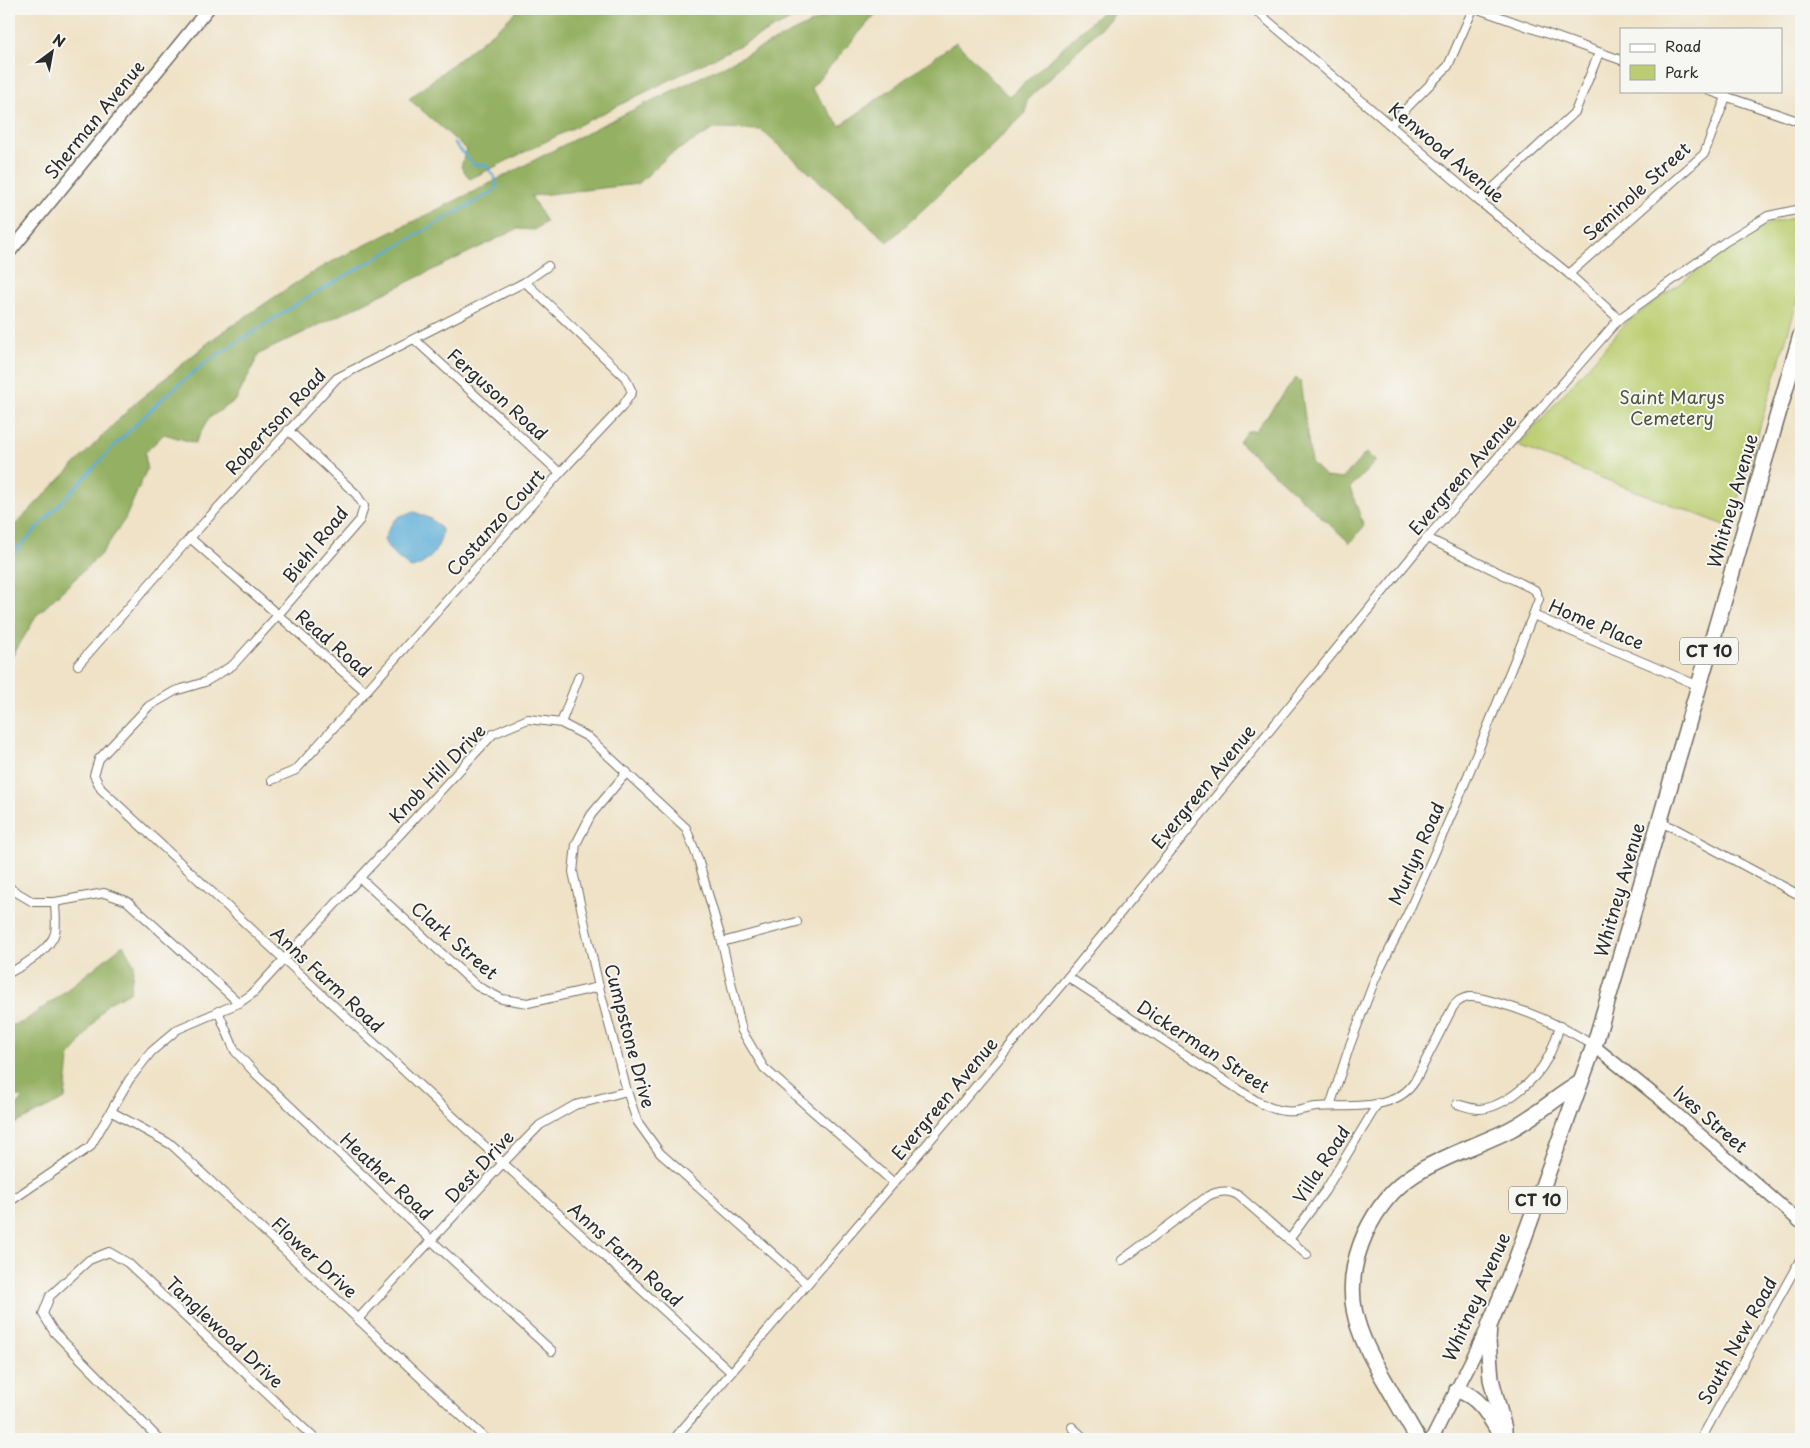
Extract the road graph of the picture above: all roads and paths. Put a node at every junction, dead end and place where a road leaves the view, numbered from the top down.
1 (208, 9) edge
2 (1254, 9) edge
3 (1473, 9) edge
4 (1478, 9) edge
5 (1599, 53) junction
6 (1620, 60) edge
7 (1713, 92) edge
8 (1726, 97) junction
9 (1801, 122) edge
10 (1390, 125) junction
11 (1479, 201) junction
12 (1801, 210) edge
13 (9, 253) edge
14 (548, 266) dead end
15 (1569, 274) junction
16 (524, 282) junction
17 (1619, 319) junction
18 (1801, 335) edge
19 (414, 339) junction
20 (288, 430) junction
21 (560, 473) junction
22 (190, 538) junction
23 (1427, 538) junction
24 (278, 615) junction
25 (1533, 615) junction
26 (78, 665) dead end
27 (579, 676) dead end
28 (1699, 686) junction
29 (366, 692) junction
30 (560, 723) junction
31 (627, 772) junction
32 (272, 780) dead end
33 (1659, 822) junction
34 (360, 878) junction
35 (9, 886) edge
36 (1801, 896) edge
37 (55, 902) junction
38 (797, 922) dead end
39 (722, 942) junction
40 (283, 960) junction
41 (9, 972) edge
42 (1068, 977) junction
43 (599, 987) junction
44 (239, 1003) junction
45 (218, 1011) junction
46 (1560, 1026) junction
47 (1594, 1046) junction
48 (1580, 1083) junction
49 (627, 1091) junction
50 (1378, 1103) junction
51 (1456, 1104) dead end
52 (1330, 1106) junction
53 (112, 1112) junction
54 (502, 1164) junction
55 (894, 1183) junction
56 (9, 1202) edge
57 (1801, 1223) edge
58 (1289, 1240) junction
59 (432, 1241) junction
60 (1307, 1255) dead end
61 (1801, 1258) edge
62 (1122, 1260) dead end
63 (807, 1284) junction
64 (1493, 1316) junction
65 (358, 1319) junction
66 (552, 1351) dead end
67 (731, 1372) junction
68 (1456, 1390) junction
69 (1072, 1427) dead end
70 (1416, 1435) edge
71 (159, 1439) edge
72 (315, 1439) edge
73 (486, 1439) edge
74 (674, 1439) edge
75 (1086, 1439) edge
76 (1432, 1439) edge
77 (1503, 1439) edge
78 (1701, 1439) edge

1 - 13 main road, Sherman Avenue
2 - 10 street, Kenwood Avenue
3 - 10 street
4 - 5 street
5 - 6 street
5 - 11 street
7 - 8 street
8 - 9 street
8 - 15 street, Seminole Street
10 - 11 street, Kenwood Avenue
11 - 15 street, Kenwood Avenue
12 - 17 street, Evergreen Avenue
14 - 16 street, Robertson Road
15 - 17 street, Kenwood Avenue
16 - 19 street, Robertson Road
16 - 21 street, Costanzo Court
17 - 23 street, Evergreen Avenue
18 - 28 highway, Whitney Avenue / CT 10
19 - 20 street, Robertson Road
19 - 21 street, Ferguson Road
20 - 22 street, Robertson Road
20 - 24 street, Biehl Road
21 - 29 street, Costanzo Court
22 - 24 street, Read Road
22 - 26 street, Robertson Road
23 - 25 street, Home Place
23 - 42 street, Evergreen Avenue
24 - 29 street, Read Road
24 - 40 street, Anns Farm Road
25 - 28 street, Home Place
25 - 52 street, Murlyn Road
27 - 30 street
28 - 33 highway, Whitney Avenue / CT 10
29 - 32 street, Costanzo Court
30 - 31 street, Knob Hill Drive
30 - 34 street, Knob Hill Drive
31 - 39 street, Knob Hill Drive
31 - 43 street, Cumpstone Drive
33 - 36 street
33 - 47 highway, Whitney Avenue / CT 10
34 - 40 street, Knob Hill Drive
34 - 43 street, Clark Street
35 - 37 street
37 - 41 street
37 - 44 street
38 - 39 street
39 - 55 street, Knob Hill Drive
40 - 44 street, Knob Hill Drive
40 - 54 street, Anns Farm Road
42 - 52 street, Dickerman Street
42 - 55 street, Evergreen Avenue
43 - 49 street, Cumpstone Drive
44 - 45 street, Knob Hill Drive
45 - 53 street, Knob Hill Drive
45 - 59 street, Heather Road
46 - 47 street, Dickerman Street
46 - 50 street, Dickerman Street
46 - 51 street
47 - 48 highway, Whitney Avenue / CT 10
47 - 57 main road, Ives Street
48 - 64 highway, Whitney Avenue / CT 10
48 - 70 highway
49 - 54 street, Dest Drive
49 - 63 street, Cumpstone Drive
50 - 52 street, Dickerman Street
50 - 58 street, Villa Road
53 - 56 street, Knob Hill Drive
53 - 65 street, Flower Drive
54 - 59 street, Dest Drive
54 - 67 street, Anns Farm Road
55 - 63 street, Evergreen Avenue
58 - 60 street
58 - 62 street
59 - 65 street, Dest Drive
59 - 66 street, Heather Road
61 - 78 street, South New Road
63 - 67 street, Evergreen Avenue
64 - 68 main road, Whitney Avenue / CT 10
64 - 77 highway
65 - 73 street, Flower Drive
67 - 74 street, Evergreen Avenue
68 - 76 main road, Whitney Avenue / CT 10
68 - 77 highway
69 - 75 street
71 - 72 street, Tanglewood Drive

